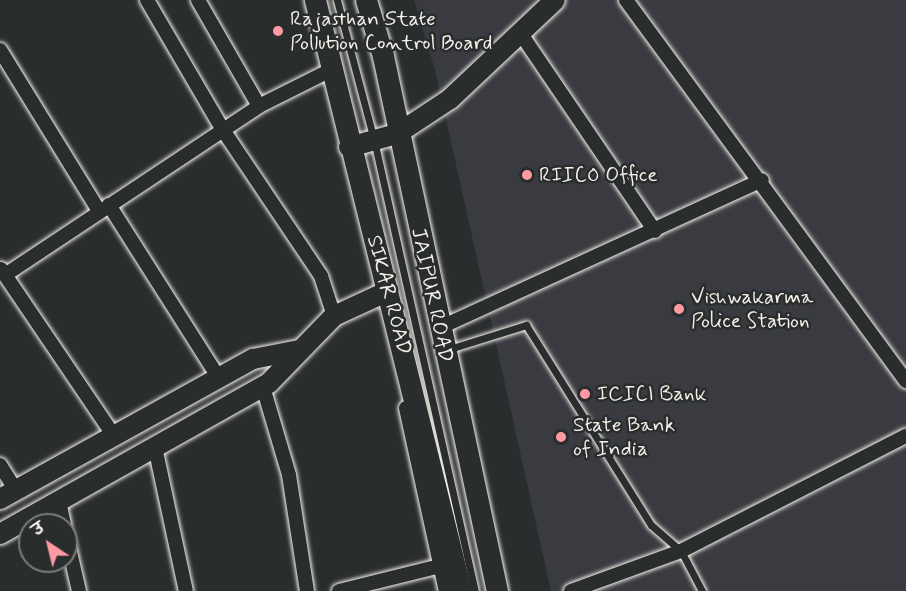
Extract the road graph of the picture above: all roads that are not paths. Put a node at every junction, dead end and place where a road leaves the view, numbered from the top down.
1 (147, 0) edge
2 (198, 0) edge
3 (315, 0) edge
4 (337, 0) edge
5 (366, 0) edge
6 (555, 0) edge
7 (626, 0) edge
8 (521, 34) junction
9 (0, 50) edge
10 (333, 69) junction
11 (260, 106) junction
12 (223, 130) junction
13 (397, 134) junction
14 (374, 140) junction
15 (349, 147) junction
16 (762, 180) junction
17 (104, 208) junction
18 (655, 231) junction
19 (2, 271) edge
20 (386, 292) junction
21 (334, 316) junction
22 (439, 328) junction
23 (299, 350) junction
24 (444, 350) junction
25 (219, 378) junction
26 (906, 381) edge
27 (263, 387) junction
28 (117, 434) junction
29 (906, 436) edge
30 (155, 447) junction
31 (133, 460) junction
32 (0, 465) edge
33 (8, 495) edge
34 (59, 501) junction
35 (62, 513) edge
36 (0, 534) edge
37 (681, 551) junction
38 (447, 564) junction
39 (75, 573) edge
40 (79, 591) edge
41 (186, 591) edge
42 (307, 591) edge
43 (339, 591) edge
44 (446, 591) edge
45 (461, 591) edge
46 (474, 591) edge
47 (497, 591) edge
48 (571, 591) edge
49 (702, 591) edge

1 - 12 street
2 - 11 street
3 - 10 main road, SIKAR ROAD
4 - 14 lane
5 - 13 main road, JAIPUR ROAD
6 - 8 street
7 - 16 street
8 - 13 street
8 - 18 street
9 - 17 street
10 - 11 street
10 - 15 main road, SIKAR ROAD
11 - 12 street
12 - 17 street
12 - 21 street
13 - 14 street
13 - 22 main road, JAIPUR ROAD
14 - 15 street
14 - 46 lane
15 - 20 main road, SIKAR ROAD
16 - 18 street
16 - 26 street
17 - 19 street
17 - 25 street
18 - 22 street
19 - 28 street
20 - 21 street
20 - 38 main road, SIKAR ROAD
21 - 23 street
22 - 24 main road, JAIPUR ROAD
23 - 25 street
23 - 27 street
24 - 37 lane
24 - 47 main road, JAIPUR ROAD
25 - 28 street
27 - 30 street
27 - 42 street
28 - 31 street
28 - 33 street
29 - 37 street
30 - 31 street
30 - 41 street
31 - 34 street
32 - 33 street
34 - 35 street
34 - 36 street
37 - 48 street
37 - 49 lane
38 - 43 street
38 - 44 street
38 - 45 main road, SIKAR ROAD
39 - 40 street

